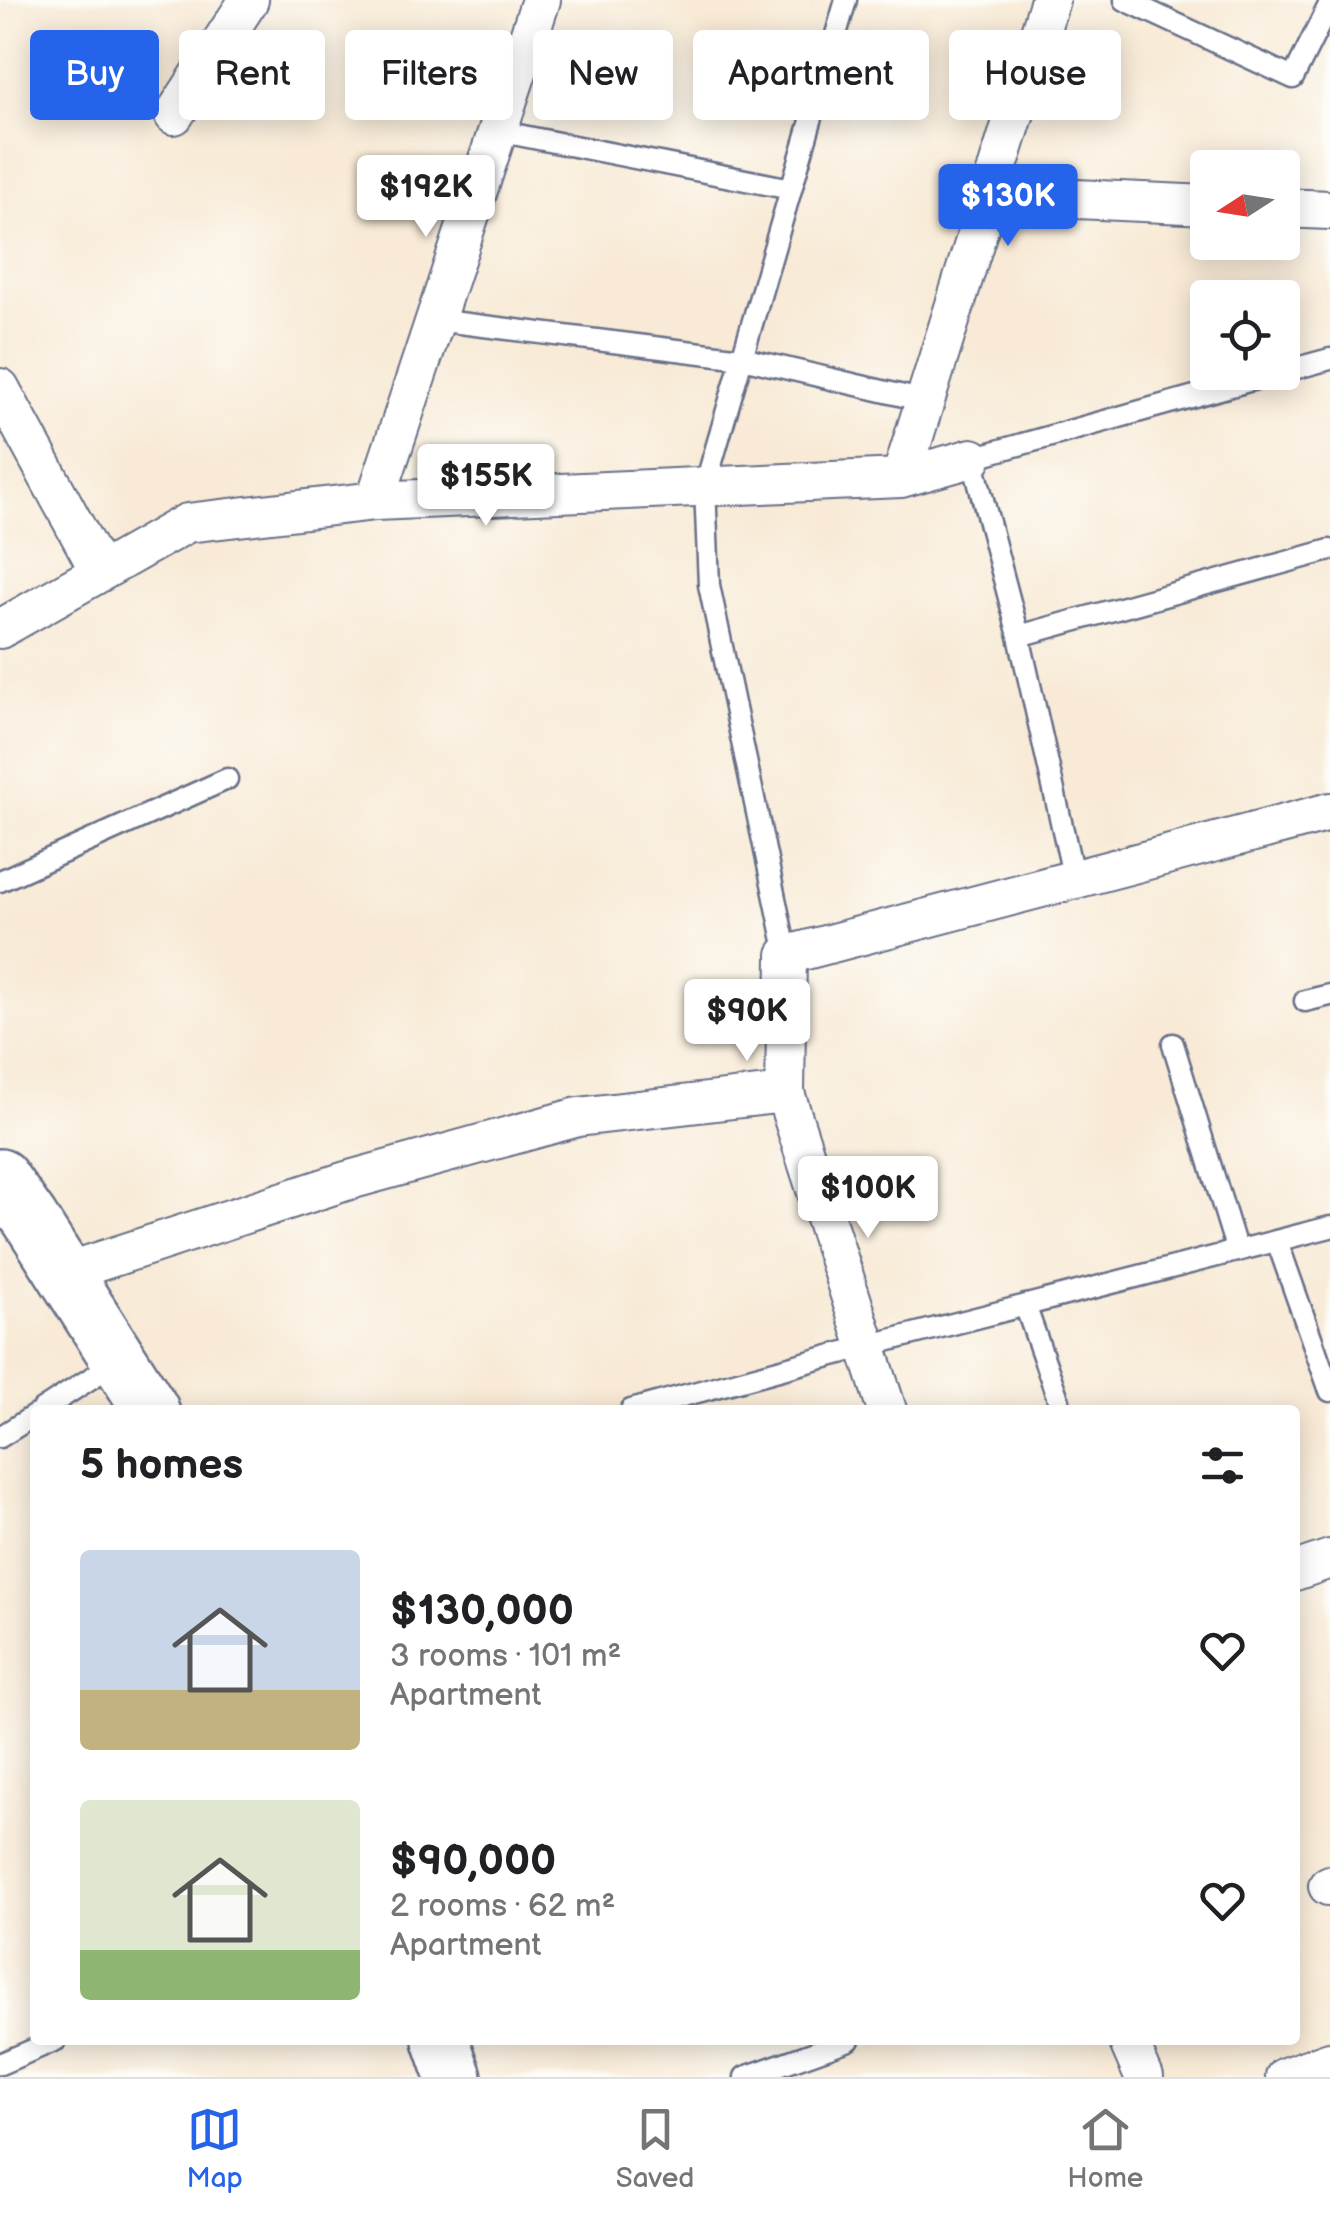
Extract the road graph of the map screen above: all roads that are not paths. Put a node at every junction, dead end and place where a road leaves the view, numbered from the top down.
1 (248, 0) edge
2 (541, 0) edge
3 (846, 0) edge
4 (1050, 0) edge
5 (1125, 0) edge
6 (1330, 3) edge
7 (174, 116) dead end
8 (498, 131) junction
9 (791, 189) junction
10 (990, 195) junction
11 (1190, 203) edge
12 (1300, 209) edge
13 (1330, 210) edge
14 (435, 320) junction
15 (742, 358) junction
16 (1330, 359) edge
17 (1300, 367) edge
18 (0, 388) edge
19 (1217, 390) edge
20 (924, 401) junction
21 (972, 458) junction
22 (901, 478) junction
23 (705, 486) junction
24 (376, 501) junction
25 (1330, 550) edge
26 (100, 572) junction
27 (0, 629) edge
28 (1019, 636) junction
29 (227, 779) dead end
30 (1330, 812) edge
31 (1074, 879) junction
32 (0, 881) edge
33 (787, 955) junction
34 (1330, 994) edge
35 (1304, 1001) dead end
36 (1173, 1044) dead end
37 (785, 1093) junction
38 (0, 1177) edge
39 (1330, 1227) edge
40 (1278, 1241) junction
41 (1237, 1251) junction
42 (64, 1272) junction
43 (1025, 1305) junction
44 (867, 1346) junction
45 (120, 1360) junction
46 (1330, 1391) edge
47 (50, 1405) edge
48 (148, 1405) edge
49 (649, 1405) edge
50 (885, 1405) edge
51 (1060, 1405) edge
52 (30, 1418) edge
53 (0, 1438) edge
54 (1330, 1559) edge
55 (1300, 1569) edge
56 (44, 2045) edge
57 (443, 2045) edge
58 (834, 2045) edge
59 (1130, 2045) edge
60 (1330, 2060) edge
61 (0, 2064) edge
62 (454, 2077) edge
63 (745, 2077) edge
64 (1144, 2077) edge
65 (1284, 2077) edge

1 - 7 street
2 - 8 street
3 - 9 lane
4 - 10 street
5 - 6 lane
8 - 9 lane
8 - 14 street
9 - 15 lane
10 - 11 street
10 - 20 street
12 - 13 street
14 - 15 lane
14 - 24 street
15 - 20 lane
15 - 23 lane
16 - 17 lane
18 - 26 street
19 - 21 lane
20 - 22 street
21 - 22 street
21 - 28 lane
22 - 23 street
23 - 24 street
23 - 33 lane
24 - 26 street
25 - 28 lane
26 - 27 street
28 - 31 lane
29 - 32 lane
30 - 31 street
31 - 33 street
33 - 37 street
34 - 35 lane
36 - 41 lane
37 - 42 street
37 - 44 street
38 - 42 street
39 - 40 lane
40 - 41 lane
40 - 46 lane
41 - 43 lane
42 - 45 street
43 - 44 lane
43 - 51 lane
44 - 49 lane
44 - 50 street
45 - 47 lane
45 - 48 street
52 - 53 lane
54 - 55 street
56 - 61 lane
57 - 62 street
58 - 63 lane
59 - 64 street
60 - 65 street

